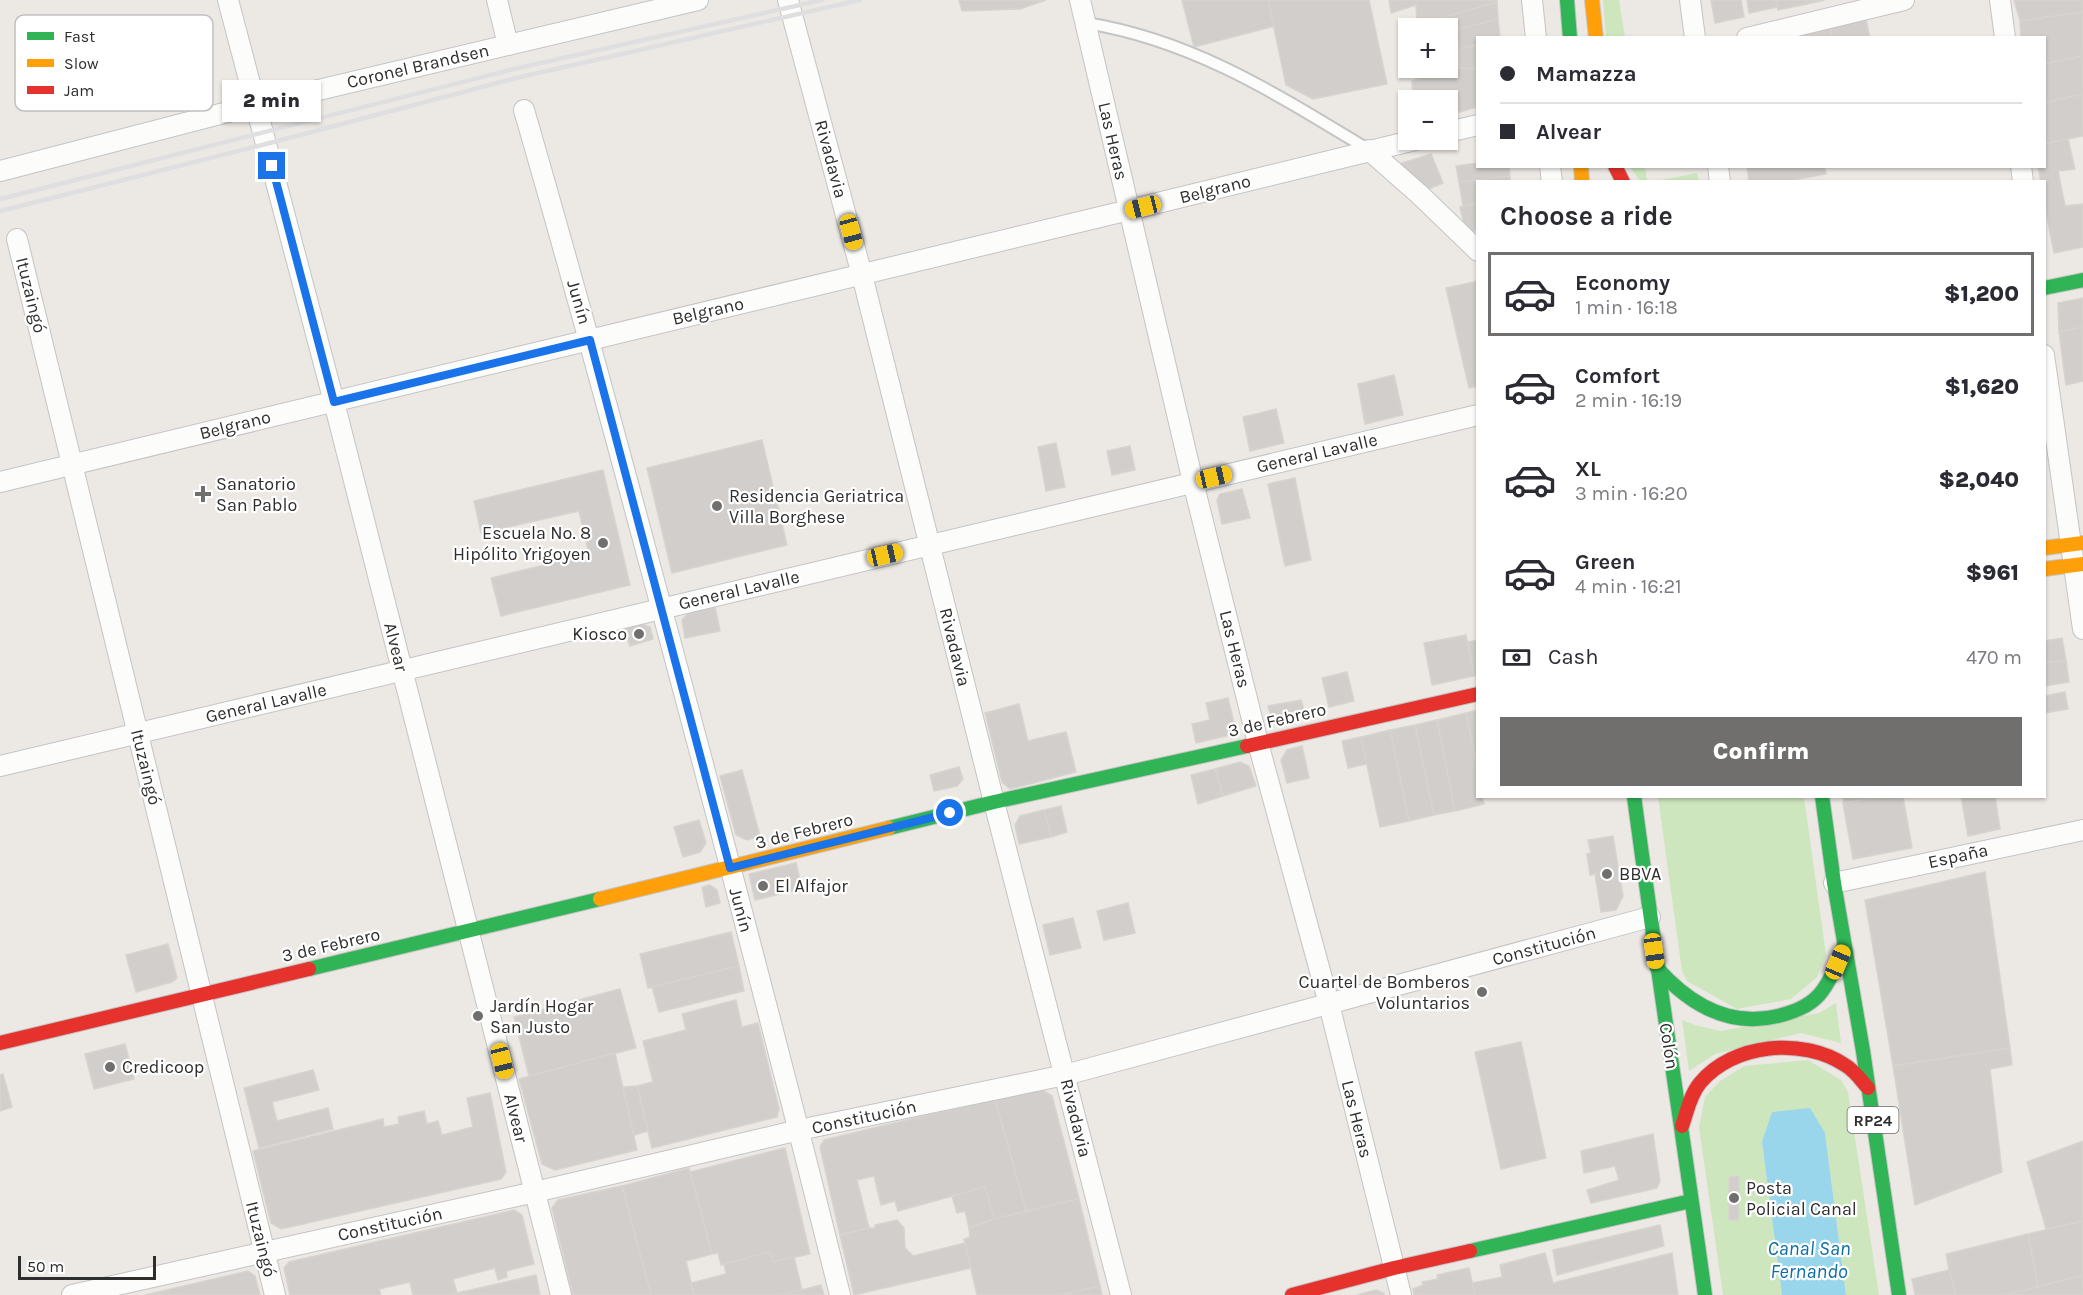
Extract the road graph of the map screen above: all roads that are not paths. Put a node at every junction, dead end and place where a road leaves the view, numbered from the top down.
1 (228, 0) edge
2 (497, 0) edge
3 (698, 0) edge
4 (788, 0) edge
5 (1080, 0) edge
6 (1532, 0) edge
7 (1567, 0) edge
8 (1592, 0) edge
9 (1690, 0) edge
10 (1904, 0) edge
11 (2000, 0) edge
12 (1086, 23) junction
13 (1536, 36) edge
14 (1570, 36) edge
15 (1596, 36) edge
16 (1695, 36) edge
17 (1755, 36) edge
18 (2005, 36) edge
19 (508, 45) junction
20 (255, 105) junction
21 (524, 110) dead end
22 (1476, 125) edge
23 (1458, 130) edge
24 (1398, 144) edge
25 (1369, 150) junction
26 (1, 169) edge
27 (1129, 210) junction
28 (17, 238) dead end
29 (1476, 249) edge
30 (862, 275) junction
31 (2083, 280) edge
32 (2046, 288) edge
33 (590, 340) junction
34 (2046, 366) edge
35 (334, 402) junction
36 (1476, 415) edge
37 (72, 465) junction
38 (0, 482) edge
39 (1192, 482) junction
40 (2077, 543) edge
41 (930, 545) junction
42 (2046, 548) edge
43 (2078, 565) edge
44 (2046, 569) edge
45 (662, 609) junction
46 (2083, 629) edge
47 (402, 670) junction
48 (1476, 694) edge
49 (138, 733) junction
50 (1258, 742) junction
51 (0, 766) edge
52 (1634, 798) edge
53 (1822, 798) edge
54 (994, 802) junction
55 (2083, 830) edge
56 (730, 868) junction
57 (1834, 883) junction
58 (1650, 918) junction
59 (469, 930) junction
60 (1844, 946) junction
61 (1657, 968) junction
62 (201, 994) junction
63 (1329, 1004) junction
64 (0, 1043) edge
65 (1065, 1075) junction
66 (1868, 1088) junction
67 (1682, 1126) junction
68 (800, 1130) junction
69 (535, 1192) junction
70 (1691, 1201) junction
71 (264, 1251) junction
72 (1394, 1268) junction
73 (72, 1295) edge
74 (275, 1295) edge
75 (561, 1295) edge
76 (840, 1295) edge
77 (1121, 1295) edge
78 (1292, 1295) edge
79 (1401, 1295) edge
80 (1705, 1295) edge
81 (1899, 1295) edge

1 - 20 street, Alvear
2 - 19 street
3 - 19 street, Coronel Brandsen
4 - 30 street, Rivadavia
5 - 12 street, Las Heras
6 - 13 street
7 - 14 main road
8 - 15 main road
9 - 16 street
10 - 17 street
11 - 18 street
12 - 25 lane
12 - 27 street, Las Heras
19 - 20 street, Coronel Brandsen
20 - 26 street, Coronel Brandsen
20 - 35 street, Alvear
21 - 33 street, Junín
22 - 23 street
24 - 25 street, Belgrano
25 - 27 street, Belgrano
25 - 29 street
27 - 30 street, Belgrano
27 - 39 street, Las Heras
28 - 37 street, Ituzaingó
30 - 33 street, Belgrano
30 - 41 street, Rivadavia
31 - 32 main road
33 - 35 street, Belgrano
33 - 45 street, Junín
34 - 40 street
35 - 37 street, Belgrano
35 - 47 street, Alvear
36 - 39 street, General Lavalle
37 - 38 street, Belgrano
37 - 49 street, Ituzaingó
39 - 41 street, General Lavalle
39 - 50 street, Las Heras
40 - 42 main road
40 - 43 street
41 - 45 street, General Lavalle
41 - 54 street, Rivadavia
43 - 44 main road
43 - 46 street
45 - 47 street, General Lavalle
45 - 56 street, Junín
47 - 49 street, General Lavalle
47 - 59 street, Alvear
48 - 50 main road, 3 de Febrero
49 - 51 street, General Lavalle
49 - 62 street, Ituzaingó
50 - 54 main road, 3 de Febrero
50 - 63 street, Las Heras
52 - 58 main road, Colón / RP24
53 - 57 main road, RP24
54 - 56 main road, 3 de Febrero
54 - 65 street, Rivadavia
55 - 57 street, España
56 - 59 main road, 3 de Febrero
56 - 68 street, Junín
57 - 60 main road, RP24
58 - 61 main road, Colón / RP24
58 - 63 street, Constitución
59 - 62 main road, 3 de Febrero
59 - 69 street, Alvear
60 - 61 main road
60 - 66 main road, RP24
61 - 67 main road, Colón / RP24
62 - 64 main road, 3 de Febrero
62 - 71 street, Ituzaingó
63 - 65 street, Constitución
63 - 72 street, Las Heras
65 - 68 street, Constitución
65 - 77 street, Rivadavia
66 - 67 main road, RP24
66 - 81 main road, RP24
67 - 70 main road, Colón / RP24
68 - 69 street, Constitución
68 - 76 street, Junín
69 - 71 street, Constitución
69 - 75 street, Alvear
70 - 72 main road
70 - 80 main road, Colón / RP24
71 - 73 street, Constitución
71 - 74 street, Ituzaingó
72 - 78 main road
72 - 79 street, Las Heras

